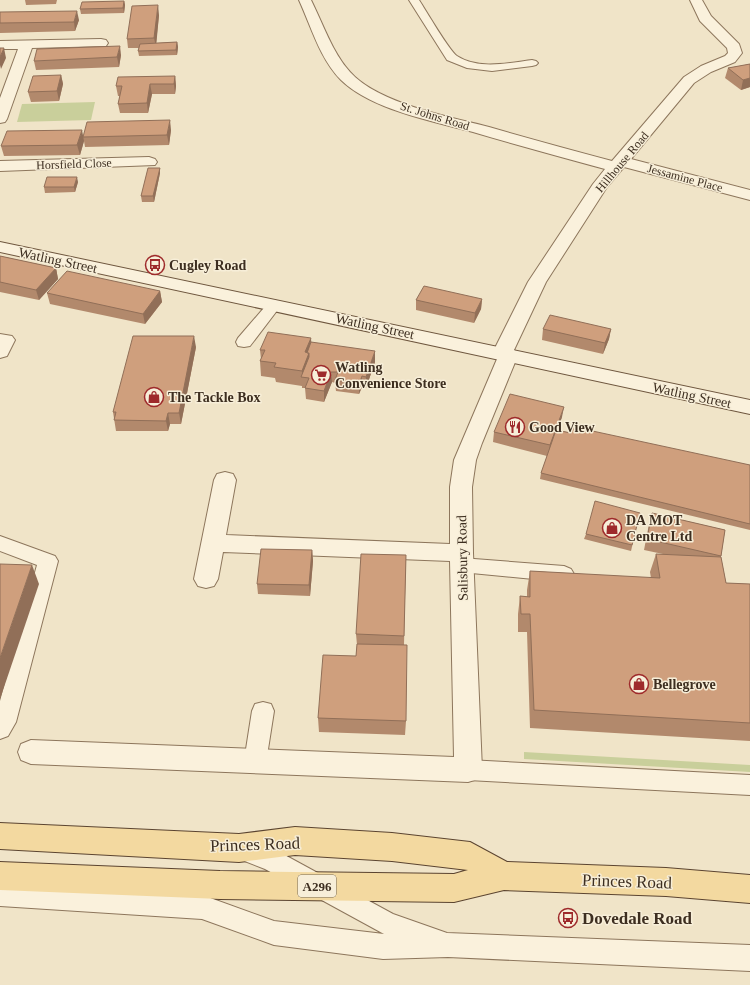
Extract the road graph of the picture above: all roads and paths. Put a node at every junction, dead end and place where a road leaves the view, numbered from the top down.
1 (305, 0) edge
2 (414, 0) edge
3 (696, 0) edge
4 (101, 43) dead end
5 (26, 45) junction
6 (0, 46) edge
7 (742, 55) edge
8 (532, 64) dead end
9 (0, 119) edge
10 (149, 162) dead end
11 (618, 164) junction
12 (0, 166) edge
13 (750, 195) edge
14 (0, 248) edge
15 (274, 304) junction
16 (0, 340) edge
17 (244, 342) dead end
18 (0, 352) edge
19 (505, 355) junction
20 (750, 407) edge
21 (225, 480) dead end
22 (0, 543) edge
23 (213, 543) junction
24 (461, 559) junction
25 (578, 576) edge
26 (206, 580) dead end
27 (263, 711) dead end
28 (0, 729) edge
29 (30, 752) dead end
30 (255, 762) junction
31 (468, 770) junction
32 (750, 785) edge
33 (0, 836) edge
34 (239, 848) junction
35 (0, 876) edge
36 (504, 876) junction
37 (320, 886) junction
38 (750, 889) edge
39 (0, 894) edge
40 (448, 945) junction
41 (750, 958) edge

1 - 11 street, St. Johns Road
2 - 8 lane
3 - 7 street, Hillhouse Road
4 - 5 street
5 - 6 street
5 - 9 street
7 - 11 street, Hillhouse Road
10 - 12 street, Horsfield Close
11 - 13 street, Jessamine Place
11 - 19 street, Hillhouse Road
14 - 15 street, Watling Street
15 - 17 lane
15 - 19 street, Watling Street
16 - 18 street
19 - 20 street, Watling Street
19 - 24 street, Salisbury Road
21 - 23 street
22 - 28 lane
23 - 24 street
23 - 26 street
24 - 25 lane
24 - 31 street, Salisbury Road
27 - 30 lane
29 - 30 street
30 - 31 street
31 - 32 lane
33 - 34 main road, Princes Road / A296
34 - 36 main road, Princes Road / A296
34 - 37 lane
35 - 37 main road, Princes Road / A296
36 - 37 main road, Princes Road / A296
36 - 38 main road, Princes Road / A296
37 - 40 lane
39 - 40 lane
40 - 41 lane

